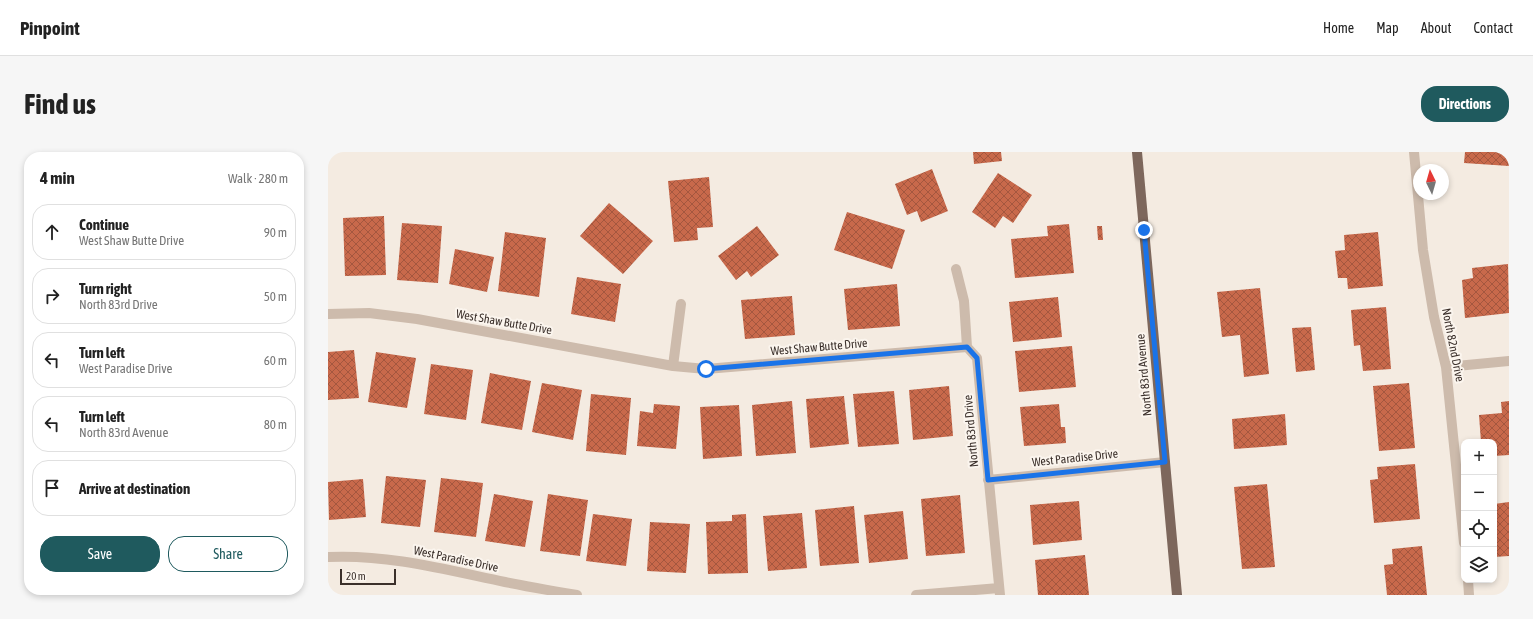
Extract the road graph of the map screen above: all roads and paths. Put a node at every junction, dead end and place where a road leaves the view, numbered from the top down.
1 (1137, 152) edge
2 (1414, 152) edge
3 (956, 269) dead end
4 (681, 304) dead end
5 (328, 314) edge
6 (967, 347) junction
7 (1509, 361) edge
8 (673, 366) junction
9 (1446, 367) junction
10 (1165, 462) junction
11 (988, 480) junction
12 (1461, 514) edge
13 (328, 557) edge
14 (1468, 583) edge
15 (999, 592) edge
16 (577, 595) edge
17 (916, 595) edge
18 (1178, 595) edge
19 (1469, 595) edge

1 - 10 main road, North 83rd Avenue
2 - 9 street, North 82nd Drive
3 - 6 street, North 83rd Drive
4 - 8 street
5 - 8 street, West Shaw Butte Drive
6 - 8 street, West Shaw Butte Drive
6 - 11 street, North 83rd Drive
7 - 9 street
9 - 12 street, North 82nd Drive
10 - 11 street, West Paradise Drive
10 - 18 main road, North 83rd Avenue
11 - 15 street, North 83rd Drive
13 - 16 street, West Paradise Drive
14 - 19 street
15 - 17 street

